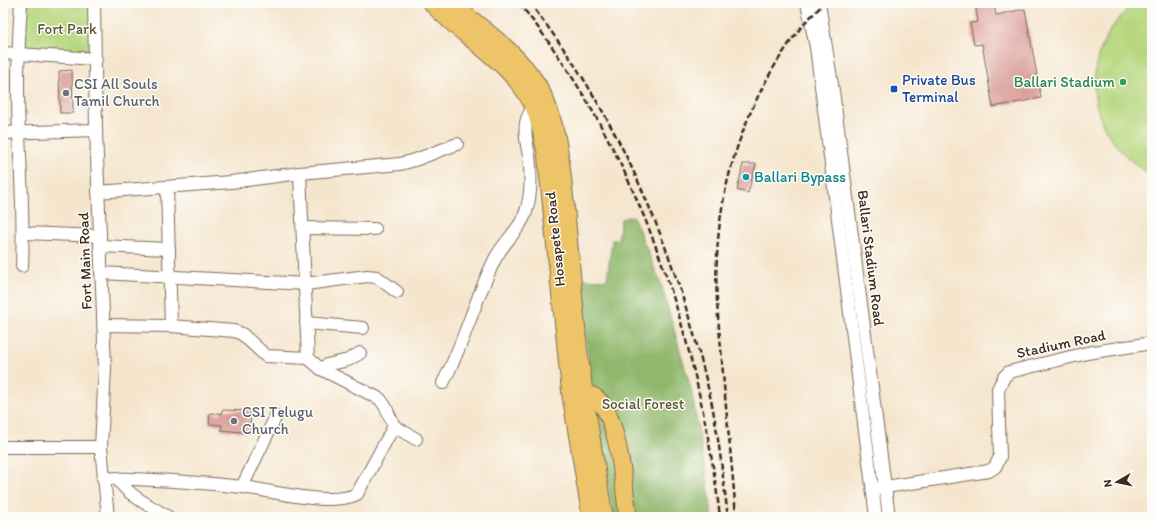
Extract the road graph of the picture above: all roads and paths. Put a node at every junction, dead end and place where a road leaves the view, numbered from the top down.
1 (21, 3) edge
2 (94, 3) edge
3 (432, 3) edge
4 (451, 3) edge
5 (807, 3) edge
6 (819, 3) edge
7 (3, 53) edge
8 (18, 53) junction
9 (96, 59) junction
10 (827, 92) junction
11 (533, 106) junction
12 (96, 130) junction
13 (3, 133) edge
14 (19, 133) junction
15 (457, 144) dead end
16 (300, 173) junction
17 (167, 187) junction
18 (98, 192) junction
19 (303, 228) junction
20 (375, 229) dead end
21 (24, 233) junction
22 (100, 241) junction
23 (169, 249) junction
24 (22, 266) dead end
25 (101, 273) junction
26 (170, 277) junction
27 (306, 284) junction
28 (396, 292) dead end
29 (306, 323) junction
30 (103, 325) junction
31 (171, 326) junction
32 (363, 328) dead end
33 (1152, 343) edge
34 (360, 353) dead end
35 (308, 358) junction
36 (321, 369) junction
37 (443, 383) dead end
38 (578, 395) junction
39 (276, 416) dead end
40 (394, 426) junction
41 (416, 439) dead end
42 (3, 447) edge
43 (101, 447) junction
44 (103, 478) junction
45 (117, 478) junction
46 (242, 487) junction
47 (886, 487) junction
48 (872, 489) junction
49 (108, 517) edge
50 (168, 517) edge
51 (591, 517) edge
52 (604, 517) edge
53 (628, 517) edge
54 (876, 517) edge
55 (889, 517) edge

1 - 8 street
2 - 9 street, Fort Main Road
3 - 11 highway, Hosapete Road
4 - 38 highway, Hosapete Road
5 - 10 street, Ballari Stadium Road
6 - 10 street, Ballari Stadium Road
7 - 8 street
8 - 9 street
8 - 14 street
9 - 12 street, Fort Main Road
10 - 47 street, Ballari Stadium Road
10 - 48 street, Ballari Stadium Road
11 - 37 street
11 - 38 highway, Hosapete Road
12 - 14 street
12 - 18 street, Fort Main Road
13 - 14 street
14 - 21 street
15 - 16 street
16 - 17 street
16 - 19 street
17 - 18 street
17 - 23 street
18 - 22 street, Fort Main Road
19 - 20 street
19 - 27 street
21 - 22 street
21 - 24 street
22 - 23 street
22 - 25 street, Fort Main Road
23 - 26 street
25 - 26 street
25 - 30 street, Fort Main Road
26 - 27 street
26 - 31 street
27 - 28 street
27 - 29 street
29 - 32 street
29 - 35 street
30 - 31 street
30 - 43 street, Fort Main Road
31 - 35 street
33 - 47 street, Stadium Road
34 - 36 street
35 - 36 street
36 - 40 street
38 - 51 highway, Hosapete Road
38 - 52 highway, Hosapete Road
38 - 53 highway
39 - 46 street
40 - 41 street
40 - 46 street
42 - 43 street
43 - 44 street, Fort Main Road
44 - 45 street
44 - 49 street, Fort Main Road
45 - 46 street
45 - 50 street
47 - 48 street, Stadium Road
47 - 55 street, Ballari Stadium Road
48 - 54 street, Ballari Stadium Road

